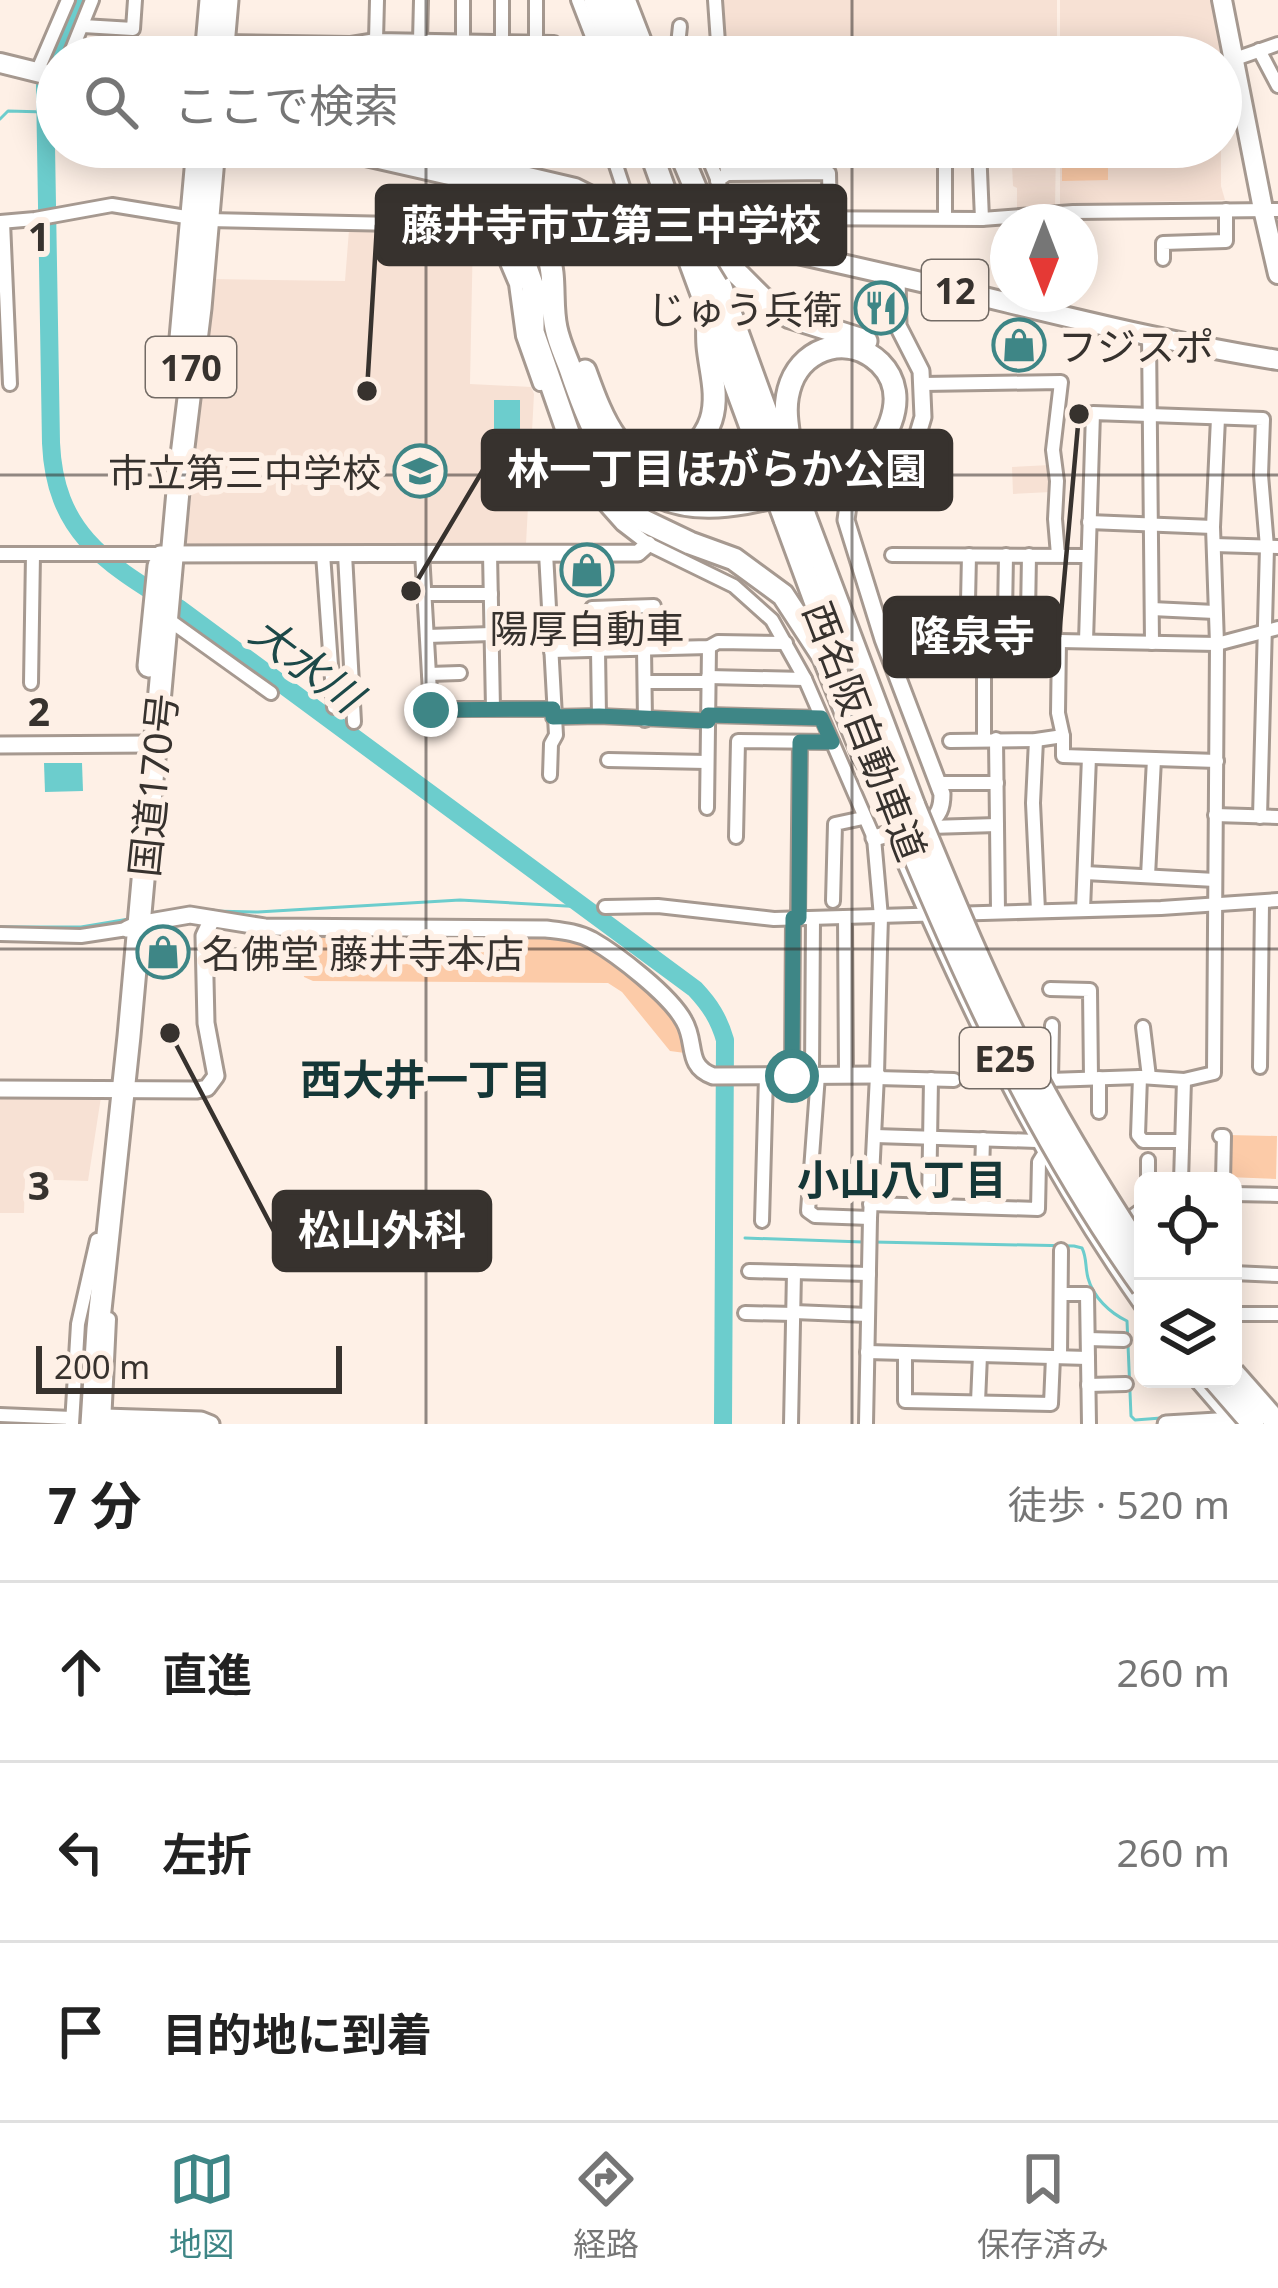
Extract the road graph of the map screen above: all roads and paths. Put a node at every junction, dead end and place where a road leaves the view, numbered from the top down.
1 (68, 0) edge
2 (92, 0) edge
3 (134, 0) edge
4 (211, 0) edge
5 (227, 0) edge
6 (377, 0) edge
7 (421, 0) edge
8 (464, 0) edge
9 (502, 0) edge
10 (536, 0) edge
11 (578, 0) edge
12 (595, 0) edge
13 (616, 0) edge
14 (629, 0) edge
15 (715, 0) edge
16 (1222, 0) edge
17 (83, 26) junction
18 (680, 26) dead end
19 (51, 36) edge
20 (78, 36) edge
21 (215, 36) edge
22 (220, 36) edge
23 (376, 36) edge
24 (420, 36) edge
25 (467, 36) edge
26 (502, 36) edge
27 (536, 36) edge
28 (592, 36) edge
29 (608, 36) edge
30 (635, 36) edge
31 (639, 36) edge
32 (679, 36) edge
33 (718, 36) edge
34 (1229, 36) edge
35 (1278, 44) edge
36 (1259, 50) junction
37 (1242, 56) edge
38 (0, 63) edge
39 (36, 72) edge
40 (1278, 86) edge
41 (1242, 93) edge
42 (199, 168) edge
43 (210, 168) edge
44 (418, 168) edge
45 (467, 168) edge
46 (617, 168) edge
47 (660, 168) edge
48 (679, 168) edge
49 (684, 168) edge
50 (716, 168) edge
51 (723, 168) edge
52 (945, 168) edge
53 (980, 168) edge
54 (462, 178) junction
55 (722, 178) junction
56 (504, 180) junction
57 (528, 194) junction
58 (1226, 210) junction
59 (1270, 210) edge
60 (600, 211) junction
61 (632, 217) junction
62 (830, 217) junction
63 (945, 218) junction
64 (200, 219) junction
65 (982, 219) junction
66 (2, 222) edge
67 (491, 226) junction
68 (731, 228) junction
69 (696, 247) junction
70 (1163, 259) dead end
71 (552, 268) junction
72 (1278, 274) edge
73 (897, 276) junction
74 (532, 309) junction
75 (708, 309) junction
76 (1149, 335) junction
77 (1278, 360) edge
78 (10, 384) dead end
79 (923, 384) junction
80 (1150, 415) junction
81 (1219, 418) junction
82 (779, 476) junction
83 (1089, 522) junction
84 (1151, 524) junction
85 (1213, 527) junction
86 (648, 544) junction
87 (1214, 545) junction
88 (1272, 547) edge
89 (490, 553) junction
90 (546, 553) junction
91 (0, 554) edge
92 (33, 554) junction
93 (167, 554) junction
94 (323, 554) junction
95 (345, 554) junction
96 (422, 554) junction
97 (892, 555) dead end
98 (969, 555) junction
99 (1006, 555) junction
100 (1029, 555) junction
101 (1058, 555) junction
102 (1088, 556) junction
103 (491, 593) junction
104 (424, 594) junction
105 (655, 606) dead end
106 (623, 607) junction
107 (592, 608) dead end
108 (1152, 609) junction
109 (1216, 612) junction
110 (162, 613) junction
111 (1028, 615) junction
112 (1272, 630) edge
113 (492, 634) junction
114 (427, 636) junction
115 (1059, 640) junction
116 (1086, 641) junction
117 (1152, 643) junction
118 (786, 644) junction
119 (1217, 644) junction
120 (709, 646) junction
121 (644, 648) junction
122 (967, 648) junction
123 (625, 649) junction
124 (598, 650) junction
125 (938, 650) dead end
126 (551, 651) junction
127 (460, 673) dead end
128 (429, 674) junction
129 (708, 679) junction
130 (805, 680) junction
131 (31, 682) dead end
132 (645, 682) junction
133 (271, 693) dead end
134 (334, 707) dead end
135 (494, 709) junction
136 (431, 710) junction
137 (553, 713) junction
138 (599, 716) junction
139 (1270, 717) edge
140 (708, 718) junction
141 (821, 718) junction
142 (645, 720) junction
143 (354, 722) dead end
144 (432, 728) dead end
145 (1064, 736) junction
146 (990, 739) junction
147 (1036, 740) junction
148 (950, 741) dead end
149 (800, 742) junction
150 (832, 742) junction
151 (149, 744) junction
152 (0, 746) edge
153 (1089, 757) junction
154 (1154, 759) junction
155 (608, 760) dead end
156 (1216, 761) junction
157 (707, 762) junction
158 (550, 775) dead end
159 (938, 783) junction
160 (997, 783) junction
161 (707, 808) dead end
162 (1215, 814) junction
163 (1260, 817) junction
164 (1278, 817) edge
165 (863, 818) junction
166 (903, 820) junction
167 (997, 825) junction
168 (736, 837) dead end
169 (1084, 874) junction
170 (1148, 876) junction
171 (1216, 880) junction
172 (1278, 900) edge
173 (833, 901) dead end
174 (1262, 903) junction
175 (1216, 906) junction
176 (605, 907) dead end
177 (1083, 910) junction
178 (998, 911) junction
179 (1038, 911) junction
180 (968, 912) junction
181 (926, 914) junction
182 (880, 916) junction
183 (845, 917) junction
184 (801, 918) junction
185 (212, 920) junction
186 (133, 927) junction
187 (0, 934) edge
188 (1050, 989) dead end
189 (1052, 1025) dead end
190 (1143, 1027) dead end
191 (1260, 1041) junction
192 (1278, 1041) edge
193 (1260, 1067) dead end
194 (846, 1075) junction
195 (766, 1076) junction
196 (792, 1076) junction
197 (815, 1076) junction
198 (877, 1077) junction
199 (1145, 1077) junction
200 (1095, 1078) junction
201 (931, 1079) junction
202 (954, 1080) dead end
203 (1050, 1080) junction
204 (1184, 1080) junction
205 (0, 1089) edge
206 (116, 1089) junction
207 (1100, 1112) dead end
208 (874, 1136) junction
209 (1220, 1136) dead end
210 (930, 1138) junction
211 (983, 1139) junction
212 (1182, 1142) junction
213 (1041, 1147) junction
214 (1148, 1160) dead end
215 (1148, 1172) edge
216 (1181, 1172) edge
217 (1223, 1172) edge
218 (1242, 1194) edge
219 (1278, 1195) edge
220 (929, 1206) junction
221 (981, 1208) junction
222 (870, 1211) junction
223 (1134, 1216) edge
224 (1130, 1219) junction
225 (762, 1221) dead end
226 (1134, 1225) edge
227 (1134, 1240) edge
228 (1061, 1250) dead end
229 (749, 1271) dead end
230 (794, 1272) junction
231 (1242, 1273) edge
232 (869, 1274) junction
233 (1278, 1275) edge
234 (1138, 1280) edge
235 (1061, 1294) junction
236 (1134, 1295) edge
237 (746, 1313) dead end
238 (794, 1313) junction
239 (1242, 1313) edge
240 (1278, 1314) edge
241 (868, 1315) junction
242 (1088, 1339) junction
243 (1124, 1340) dead end
244 (867, 1352) junction
245 (904, 1353) junction
246 (980, 1355) junction
247 (1056, 1357) junction
248 (1088, 1358) junction
249 (1242, 1371) edge
250 (1242, 1382) edge
251 (1126, 1384) dead end
252 (1088, 1385) junction
253 (1202, 1388) edge
254 (1217, 1388) edge
255 (978, 1402) junction
256 (0, 1414) edge
257 (1278, 1417) edge
258 (29, 1420) edge
259 (87, 1422) edge
260 (1227, 1422) edge
261 (211, 1424) edge
262 (791, 1424) edge
263 (866, 1424) edge
264 (1088, 1424) edge
265 (1166, 1424) edge
266 (1177, 1424) edge

1 - 19 street
2 - 17 street
3 - 17 street
4 - 21 highway
5 - 22 highway
6 - 23 street
7 - 24 street
8 - 25 street
9 - 26 street
10 - 27 street
11 - 28 street
12 - 29 highway
13 - 30 highway
14 - 31 street
15 - 33 street
16 - 34 main road
17 - 20 street
18 - 32 street
35 - 36 street
36 - 37 street
36 - 40 street
38 - 39 main road
41 - 59 main road
42 - 64 highway, 国道170号 / 170
43 - 64 highway, 国道170号 / 170
44 - 54 main road, 12
45 - 56 main road, 12
46 - 61 street
47 - 69 highway, 西名阪自動車道 / E25, bridge
48 - 69 highway, 西名阪自動車道 / E25
49 - 74 highway, bridge
50 - 55 street
51 - 55 street
52 - 63 street
53 - 65 street
54 - 56 main road, 12
54 - 67 street
55 - 62 street
55 - 68 street
56 - 57 highway
56 - 61 main road, 12
56 - 74 highway
57 - 60 main road, 12
57 - 71 highway
58 - 59 street
58 - 65 street
58 - 70 street
59 - 72 main road
60 - 61 main road, 12
60 - 71 highway
61 - 68 main road, 12
62 - 63 street
62 - 68 street
63 - 65 street
64 - 66 street
64 - 67 street
64 - 93 highway, 国道170号 / 170
66 - 78 street
67 - 86 street
68 - 73 main road, 12
69 - 75 highway, 西名阪自動車道 / E25
69 - 82 highway, 西名阪自動車道 / E25
71 - 75 highway
71 - 82 highway
73 - 76 main road, 12
73 - 79 street
74 - 166 highway
75 - 82 highway, 西名阪自動車道 / E25
76 - 77 main road, 12
76 - 80 street
79 - 101 street
79 - 159 street
80 - 81 street
80 - 83 street
80 - 84 street
81 - 85 street
81 - 88 street
82 - 166 highway, 西名阪自動車道 / E25, bridge
83 - 84 street
83 - 102 street
84 - 85 street
84 - 108 street
85 - 87 street
86 - 90 street
86 - 118 street
87 - 88 street
87 - 109 street
88 - 112 street
89 - 90 street
89 - 96 street
89 - 103 street
90 - 126 street
91 - 92 street
92 - 93 street
92 - 131 street
93 - 94 street
93 - 110 highway, 国道170号 / 170
94 - 95 street
94 - 134 street
95 - 96 street
95 - 143 street
96 - 104 street
97 - 98 street
98 - 99 street
98 - 122 street
99 - 100 street
99 - 111 street
100 - 101 street
100 - 111 street
101 - 102 street
102 - 116 street
103 - 104 street
103 - 113 street
104 - 114 street
105 - 106 street
106 - 107 street
106 - 123 street
108 - 109 street
108 - 117 street
109 - 119 street
110 - 133 street
110 - 151 highway, 国道170号 / 170
111 - 115 street
112 - 119 street
112 - 139 street
113 - 114 street
113 - 135 street
114 - 128 street
115 - 116 street
115 - 145 street
116 - 117 street
117 - 119 street
118 - 120 street
118 - 130 street
119 - 156 street
120 - 121 street
120 - 129 street
121 - 123 street
121 - 132 street
122 - 125 street
122 - 146 street
123 - 124 street
124 - 126 street
124 - 138 street
126 - 137 street
127 - 128 street
128 - 136 street
129 - 130 street
129 - 132 street
129 - 140 street
130 - 141 street
132 - 142 street
135 - 136 street
135 - 137 street
136 - 144 street
137 - 138 street
137 - 158 street
138 - 142 street
139 - 163 street
140 - 141 street
140 - 142 street
140 - 157 street
141 - 150 street
145 - 147 street
145 - 153 street
146 - 147 street
146 - 148 street
146 - 160 street
147 - 179 street
149 - 150 street
149 - 168 street
149 - 184 street
150 - 165 street
151 - 152 street
151 - 186 highway, 国道170号 / 170
153 - 154 street
153 - 169 street
154 - 156 street
154 - 170 street
155 - 157 street
156 - 162 street
157 - 161 street
159 - 160 street
159 - 166 street
160 - 167 street
162 - 163 street
162 - 171 street
163 - 164 street
165 - 166 street
165 - 173 street
166 - 167 street
166 - 180 street
166 - 181 street
166 - 182 street
166 - 227 highway, 西名阪自動車道 / E25, bridge
166 - 234 highway, 西名阪自動車道 / E25, bridge
167 - 178 street
169 - 170 street
169 - 177 street
170 - 171 street
171 - 175 street
172 - 174 street
174 - 175 street
174 - 191 street
175 - 177 street
175 - 204 street
176 - 184 street
177 - 179 street
178 - 179 street
178 - 180 street
180 - 181 street
180 - 203 street
181 - 182 street
181 - 213 street
182 - 183 street
182 - 198 street
183 - 184 street
183 - 194 street
184 - 196 street
184 - 197 street
185 - 186 street
185 - 195 street
185 - 206 street
186 - 187 street
186 - 206 highway, 国道170号 / 170
188 - 200 street
189 - 203 street
190 - 199 street
191 - 192 street
191 - 193 street
194 - 197 street
194 - 198 street
195 - 196 street
195 - 225 street
196 - 197 street
197 - 222 street
198 - 201 street
198 - 208 street
199 - 200 street
199 - 204 street
199 - 212 street
200 - 203 street
200 - 207 street
201 - 202 street
201 - 210 street
203 - 224 street
204 - 212 street
205 - 206 street
206 - 259 highway, 国道170号 / 170
206 - 259 highway, 国道170号 / 170
208 - 210 street
208 - 222 street
209 - 217 street
210 - 211 street
210 - 220 street
211 - 213 street
211 - 221 street
212 - 216 street
213 - 221 street
213 - 236 street
214 - 215 street
218 - 219 street
220 - 221 street
220 - 222 street
222 - 232 street
223 - 224 street
224 - 226 street
228 - 235 street
229 - 230 street
230 - 232 street
230 - 238 street
231 - 233 street
232 - 241 street
235 - 242 street
235 - 247 street
237 - 238 street
238 - 241 street
238 - 262 street
239 - 240 street
241 - 244 street
242 - 243 street
242 - 248 street
244 - 245 street
244 - 263 street
245 - 246 street
245 - 255 street
246 - 247 street
246 - 255 street
247 - 248 street
247 - 255 street
248 - 252 street
249 - 257 street
250 - 257 highway, bridge
251 - 252 street
252 - 264 street
253 - 260 street
254 - 260 highway, bridge
256 - 258 street
257 - 260 street
258 - 259 street
259 - 261 street
260 - 266 street
265 - 266 street

